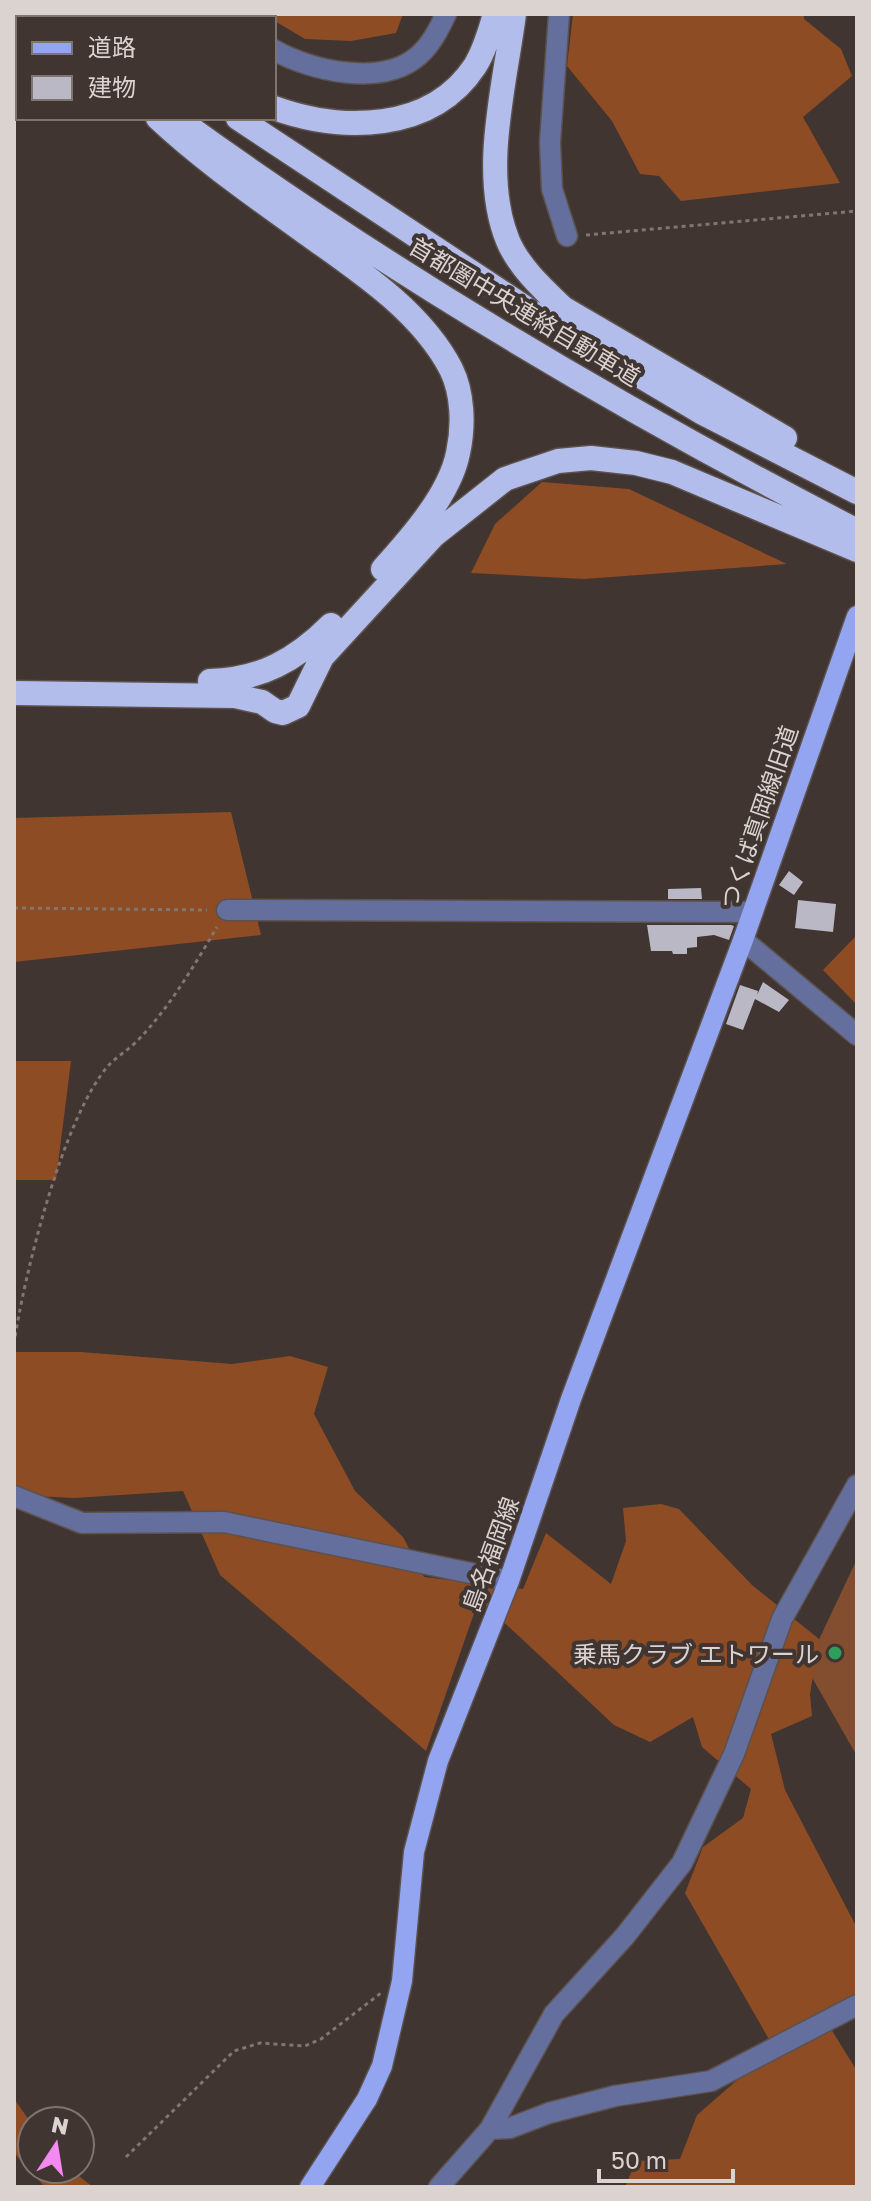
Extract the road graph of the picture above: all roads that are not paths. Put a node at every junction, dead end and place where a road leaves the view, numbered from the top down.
1 (446, 14) edge
2 (495, 14) edge
3 (514, 14) edge
4 (559, 14) edge
5 (276, 51) edge
6 (276, 109) edge
7 (160, 120) edge
8 (179, 120) edge
9 (241, 120) edge
10 (567, 236) road end
11 (857, 478) edge
12 (857, 492) edge
13 (855, 539) edge
14 (857, 616) edge
15 (273, 668) junction
16 (306, 684) junction
17 (87, 692) junction
18 (14, 693) edge
19 (262, 702) junction
20 (227, 910) road end
21 (752, 912) junction
22 (743, 940) junction
23 (857, 1035) edge
24 (857, 1485) edge
25 (14, 1496) edge
26 (509, 1581) junction
27 (857, 2005) edge
28 (490, 2129) junction
29 (310, 2187) edge
30 (439, 2187) edge

1 - 5 street
2 - 6 highway
3 - 11 highway
4 - 10 street
7 - 15 highway
8 - 13 highway, 首都圏中央連絡自動車道
9 - 12 highway, 首都圏中央連絡自動車道
13 - 16 highway
14 - 21 main road, つくば真岡線旧道
15 - 16 street
15 - 17 highway
15 - 19 street
16 - 19 highway
17 - 18 highway
17 - 19 highway
20 - 21 street
21 - 22 main road, つくば真岡線旧道
22 - 23 street, つくば真岡線旧道
22 - 26 main road, 島名福岡線
24 - 28 street
25 - 26 street
26 - 29 main road, 島名福岡線
27 - 28 street
28 - 30 street

